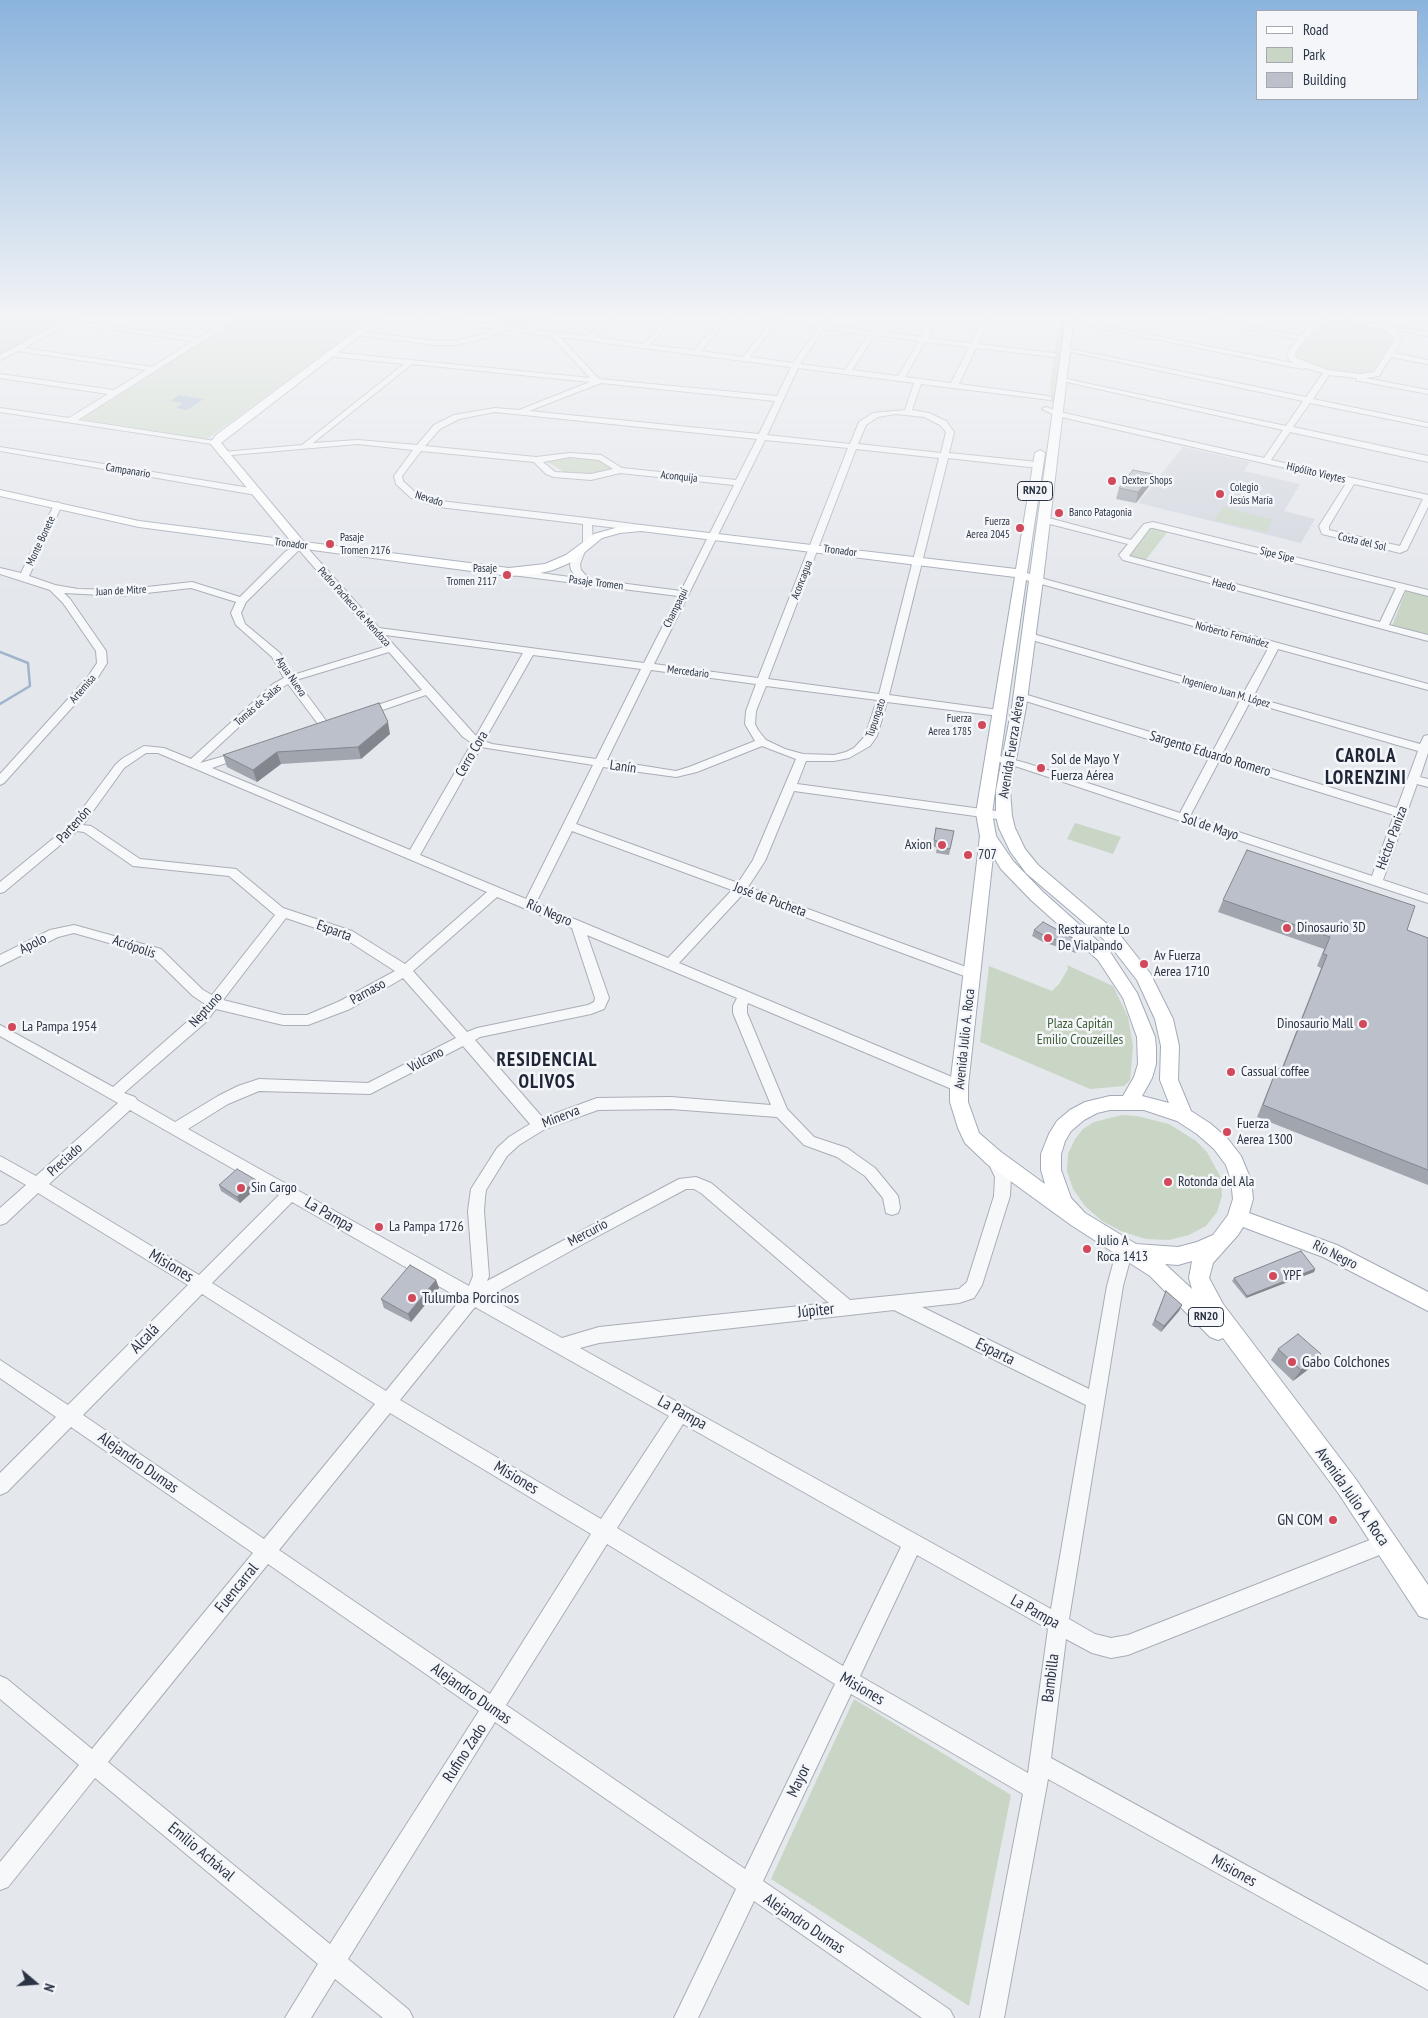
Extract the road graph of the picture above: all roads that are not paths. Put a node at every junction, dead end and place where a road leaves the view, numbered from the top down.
1 (10, 411) edge
2 (11, 411) edge
3 (86, 411) edge
4 (254, 411) edge
5 (358, 411) edge
6 (483, 411) edge
7 (506, 411) edge
8 (774, 411) edge
9 (1055, 411) edge
10 (1206, 411) edge
11 (1300, 411) edge
12 (1362, 411) edge
13 (519, 412) joint
14 (908, 412) joint
15 (1058, 414) junction
16 (0, 417) edge
17 (70, 421) junction
18 (1428, 425) edge
19 (1288, 429) junction
20 (338, 430) junction
21 (762, 437) junction
22 (1042, 437) dead end
23 (215, 442) junction
24 (358, 442) junction
25 (852, 446) junction
26 (304, 447) junction
27 (418, 448) junction
28 (0, 450) edge
29 (223, 454) junction
30 (944, 456) junction
31 (1428, 459) edge
32 (536, 460) junction
33 (1266, 461) junction
34 (1038, 465) junction
35 (620, 470) junction
36 (1352, 481) junction
37 (738, 483) junction
38 (256, 492) junction
39 (0, 493) edge
40 (1428, 498) edge
41 (58, 505) junction
42 (1045, 520) junction
43 (587, 521) junction
44 (641, 528) junction
45 (712, 536) junction
46 (1133, 543) junction
47 (300, 546) junction
48 (584, 547) junction
49 (815, 548) junction
50 (918, 560) junction
51 (0, 571) edge
52 (509, 572) junction
53 (1022, 574) junction
54 (24, 577) junction
55 (1036, 580) junction
56 (586, 582) junction
57 (1402, 586) junction
58 (53, 588) junction
59 (1428, 593) edge
60 (682, 594) junction
61 (242, 601) junction
62 (1383, 626) junction
63 (376, 631) junction
64 (1028, 636) junction
65 (1428, 638) edge
66 (1274, 646) junction
67 (391, 648) junction
68 (530, 651) junction
69 (647, 667) junction
70 (290, 679) junction
71 (762, 682) junction
72 (1428, 687) edge
73 (429, 691) junction
74 (1020, 696) junction
75 (883, 698) junction
76 (1246, 698) junction
77 (999, 713) junction
78 (354, 716) edge
79 (325, 726) edge
80 (762, 742) junction
81 (478, 743) junction
82 (1426, 743) edge
83 (250, 751) edge
84 (138, 752) joint
85 (1216, 756) junction
86 (802, 757) junction
87 (992, 757) junction
88 (1009, 761) junction
89 (599, 764) junction
90 (198, 765) junction
91 (1413, 779) junction
92 (0, 781) edge
93 (1428, 783) edge
94 (791, 787) junction
95 (984, 813) junction
96 (1401, 813) junction
97 (1004, 816) junction
98 (1183, 818) junction
99 (568, 825) junction
100 (75, 827) junction
101 (988, 836) junction
102 (413, 856) junction
103 (1376, 881) junction
104 (0, 889) edge
105 (740, 889) junction
106 (496, 891) junction
107 (1428, 899) edge
108 (529, 905) junction
109 (283, 914) junction
110 (577, 925) junction
111 (67, 929) joint
112 (0, 961) edge
113 (670, 964) junction
114 (405, 971) junction
115 (972, 974) junction
116 (745, 996) junction
117 (214, 1004) junction
118 (0, 1030) edge
119 (466, 1038) junction
120 (959, 1086) junction
121 (115, 1093) junction
122 (130, 1102) junction
123 (1129, 1102) junction
124 (781, 1112) junction
125 (1184, 1116) junction
126 (540, 1125) junction
127 (177, 1128) junction
128 (994, 1158) junction
129 (0, 1162) edge
130 (38, 1185) junction
131 (1033, 1187) junction
132 (291, 1193) junction
133 (1002, 1196) junction
134 (892, 1208) dead end
135 (1238, 1217) junction
136 (0, 1218) edge
137 (1078, 1219) junction
138 (1221, 1239) junction
139 (1129, 1251) junction
140 (200, 1284) junction
141 (473, 1297) junction
142 (895, 1302) junction
143 (1428, 1302) edge
144 (847, 1308) junction
145 (562, 1346) junction
146 (0, 1368) edge
147 (1272, 1389) junction
148 (1095, 1401) junction
149 (388, 1402) junction
150 (681, 1412) junction
151 (70, 1416) junction
152 (0, 1486) edge
153 (604, 1531) junction
154 (1385, 1543) junction
155 (913, 1544) junction
156 (266, 1552) junction
157 (1428, 1606) edge
158 (1058, 1625) junction
159 (847, 1680) junction
160 (0, 1686) edge
161 (493, 1709) junction
162 (1040, 1763) junction
163 (94, 1764) junction
164 (1035, 1789) junction
165 (0, 1879) edge
166 (749, 1887) junction
167 (333, 1961) junction
168 (1428, 1978) edge
169 (297, 2018) edge
170 (401, 2018) edge
171 (686, 2018) edge
172 (942, 2018) edge
173 (992, 2018) edge

1 - 16 street
2 - 17 street
3 - 17 street
4 - 23 main road
5 - 20 street
6 - 27 street, Nevado
7 - 13 street, Nevado
8 - 21 street, Champaquí
9 - 15 street, Hipólito Vieytes
10 - 19 street
11 - 19 street
12 - 18 street
13 - 21 street, Nevado
14 - 25 street, Aconcagua
14 - 30 street, Tupungato
15 - 33 street, Hipólito Vieytes
15 - 42 main road, Avenida Fuerza Aérea / RN20
17 - 23 street
19 - 31 street
19 - 33 street
20 - 24 street, Aconquija
20 - 26 street
21 - 25 street, Nevado
21 - 37 street, Champaquí
22 - 34 main road, Avenida Fuerza Aérea / RN20
23 - 29 main road, Pedro Pacheco de Mendoza
24 - 26 street, Aconquija
24 - 27 street, Aconquija
25 - 30 street, Nevado
25 - 49 street, Aconcagua
26 - 29 street, Aconquija
27 - 32 street, Aconquija
27 - 43 street, Nevado
28 - 38 street, Campanario
29 - 38 main road, Pedro Pacheco de Mendoza
30 - 34 street, Nevado
30 - 50 street, Tupungato
32 - 35 street, Aconquija
32 - 35 street, Aconquija
33 - 36 street, Hipólito Vieytes
34 - 53 main road, Avenida Fuerza Aérea / RN20
35 - 37 street, Aconquija
36 - 40 street, Hipólito Vieytes
36 - 40 street, Costa del Sol
37 - 45 street, Champaquí
38 - 47 main road, Pedro Pacheco de Mendoza
39 - 41 main road, Tronador
41 - 47 main road, Tronador
41 - 54 street, Monte Bonete
42 - 46 street
42 - 55 main road, Avenida Fuerza Aérea / RN20
43 - 44 street, Tronador
43 - 48 street
44 - 45 main road, Tronador
44 - 48 main road, Tronador
45 - 49 main road, Tronador
45 - 60 street, Champaquí
46 - 57 street, Sipe Sipe
46 - 62 street, Haedo
47 - 52 main road, Tronador
47 - 61 street
47 - 63 street, Pedro Pacheco de Mendoza
48 - 52 main road, Tronador
48 - 56 street
49 - 50 main road, Tronador
49 - 71 street, Aconcagua
50 - 53 main road, Tronador
50 - 75 street, Tupungato
51 - 54 street, Juan de Mitre
52 - 56 street, Pasaje Tromen
53 - 55 main road, Tronador
53 - 77 main road, Avenida Fuerza Aérea / RN20
54 - 58 street, Juan de Mitre
55 - 64 main road, Avenida Fuerza Aérea / RN20
55 - 66 street, Norberto Fernández
56 - 60 street, Pasaje Tromen
57 - 59 street, Sipe Sipe
57 - 62 street
58 - 61 street, Juan de Mitre
58 - 92 street, Artemisa
60 - 69 street, Champaquí
61 - 70 street, Agua Nueva
62 - 65 street, Haedo
63 - 67 street, Pedro Pacheco de Mendoza
63 - 68 street, Mercedario
64 - 74 main road, Avenida Fuerza Aérea / RN20
64 - 76 street, Ingeniero Juan M. López
66 - 72 street, Norberto Fernández
66 - 76 street
67 - 70 street, Tomás de Salas
67 - 73 street, Pedro Pacheco de Mendoza
68 - 69 street, Mercedario
68 - 81 street, Cerro Cora
69 - 71 street, Mercedario
69 - 89 street, Champaquí
70 - 79 street, Agua Nueva
70 - 90 street, Tomás de Salas
71 - 75 street, Mercedario
71 - 80 street, Aconcagua
73 - 78 street
73 - 81 street, Pedro Pacheco de Mendoza
74 - 85 street, Sargento Eduardo Romero
74 - 88 main road, Avenida Fuerza Aérea / RN20
75 - 77 street, Mercedario
75 - 86 street, Tupungato
76 - 82 street, Ingeniero Juan M. López
76 - 85 street
77 - 87 main road, Avenida Fuerza Aérea / RN20
80 - 86 street
80 - 89 street, Lanín
81 - 89 street, Lanín
81 - 102 street, Cerro Cora
82 - 91 street, Héctor Paniza
83 - 90 street
84 - 90 street, Río Negro
84 - 100 street, Partenón
85 - 96 street, Sargento Eduardo Romero
85 - 98 street
86 - 94 street
87 - 88 street, Sol de Mayo
87 - 95 main road, Avenida Fuerza Aérea / RN20
88 - 97 main road, Avenida Fuerza Aérea / RN20
88 - 98 street, Sol de Mayo
89 - 99 street, Champaquí
90 - 102 street, Río Negro
91 - 93 street
91 - 96 street, Héctor Paniza
94 - 95 street
94 - 105 street
95 - 97 street
95 - 101 main road, Avenida Fuerza Aérea / RN20
96 - 103 street, Héctor Paniza
97 - 125 main road, Avenida Fuerza Aérea / RN20
98 - 103 street, Sol de Mayo
99 - 105 street, José de Pucheta
99 - 108 street, Champaquí
100 - 104 street, Partenón
100 - 109 street, Esparta
101 - 115 main road, Avenida Julio A. Roca
101 - 123 main road, Avenida Fuerza Aérea / RN20
102 - 106 street, Río Negro
103 - 107 street, Sol de Mayo
105 - 113 street
105 - 115 street, José de Pucheta
106 - 108 street, Río Negro
106 - 114 street, Parnaso
108 - 110 street, Río Negro
109 - 114 street, Esparta
109 - 117 street, Neptuno
110 - 113 street, Río Negro
110 - 119 street, Vulcano
111 - 112 street, Apolo
111 - 117 street, Acrópolis
113 - 116 street, Río Negro
114 - 117 street, Parnaso
114 - 119 street, Esparta
115 - 120 main road, Avenida Julio A. Roca
116 - 120 street, Río Negro
116 - 124 street
117 - 121 street, Neptuno
118 - 121 street, La Pampa
119 - 126 street, Esparta
119 - 127 street, Vulcano
120 - 128 main road, Avenida Julio A. Roca
121 - 122 street, La Pampa
122 - 127 street, La Pampa
122 - 130 street, Preciado
123 - 125 main road, Avenida Julio A. Roca / RN20
123 - 137 main road, Avenida Julio A. Roca / RN20
124 - 126 street, Minerva
124 - 134 street
125 - 135 main road, Avenida Julio A. Roca / RN20
126 - 141 street, Minerva
127 - 132 street, La Pampa
128 - 131 main road, Avenida Julio A. Roca
128 - 133 street, Júpiter
129 - 130 street, Misiones
130 - 136 street, Preciado
130 - 140 street, Misiones
131 - 133 street
131 - 137 main road, Avenida Julio A. Roca
132 - 140 street, Alcalá
132 - 141 street, La Pampa
133 - 142 street, Júpiter
135 - 138 main road, Avenida Julio A. Roca / RN20
135 - 143 main road, Río Negro
137 - 139 main road, Avenida Julio A. Roca / RN20
138 - 139 main road, Avenida Julio A. Roca / RN20
138 - 147 main road, Avenida Julio A. Roca / RN20
139 - 147 main road, Avenida Julio A. Roca / RN20
139 - 148 street, Bambilla
140 - 149 street, Misiones
140 - 151 street, Alcalá
141 - 144 street, Mercurio
141 - 145 street, La Pampa
141 - 149 street, Fuencarral
142 - 144 street, Júpiter
142 - 148 street, Esparta
144 - 145 street, Júpiter
145 - 150 street, La Pampa
146 - 151 street, Alejandro Dumas
147 - 154 main road, Avenida Julio A. Roca / RN20
148 - 158 street, Bambilla
149 - 153 street, Misiones
149 - 156 street, Fuencarral
150 - 153 street, Rufino Zado
150 - 155 street, La Pampa
151 - 152 street, Alcalá
151 - 156 street, Alejandro Dumas
153 - 159 street, Misiones
153 - 161 street, Rufino Zado
154 - 157 main road, Avenida Julio A. Roca / RN20
154 - 158 street, La Pampa
155 - 158 street, La Pampa
155 - 159 street, Mayor
156 - 161 street, Alejandro Dumas
156 - 163 street, Fuencarral
158 - 162 street, Bambilla
159 - 164 street, Misiones
159 - 166 street, Mayor
160 - 163 street, Emilio Achával
161 - 166 street, Alejandro Dumas
161 - 167 street, Rufino Zado
162 - 164 street, Bambilla
162 - 168 street, Misiones
163 - 165 street, Fuencarral
163 - 167 street, Emilio Achával
164 - 173 street, Bambilla
166 - 171 street, Mayor
166 - 172 street, Alejandro Dumas
167 - 169 street, Rufino Zado
167 - 170 street, Emilio Achával

